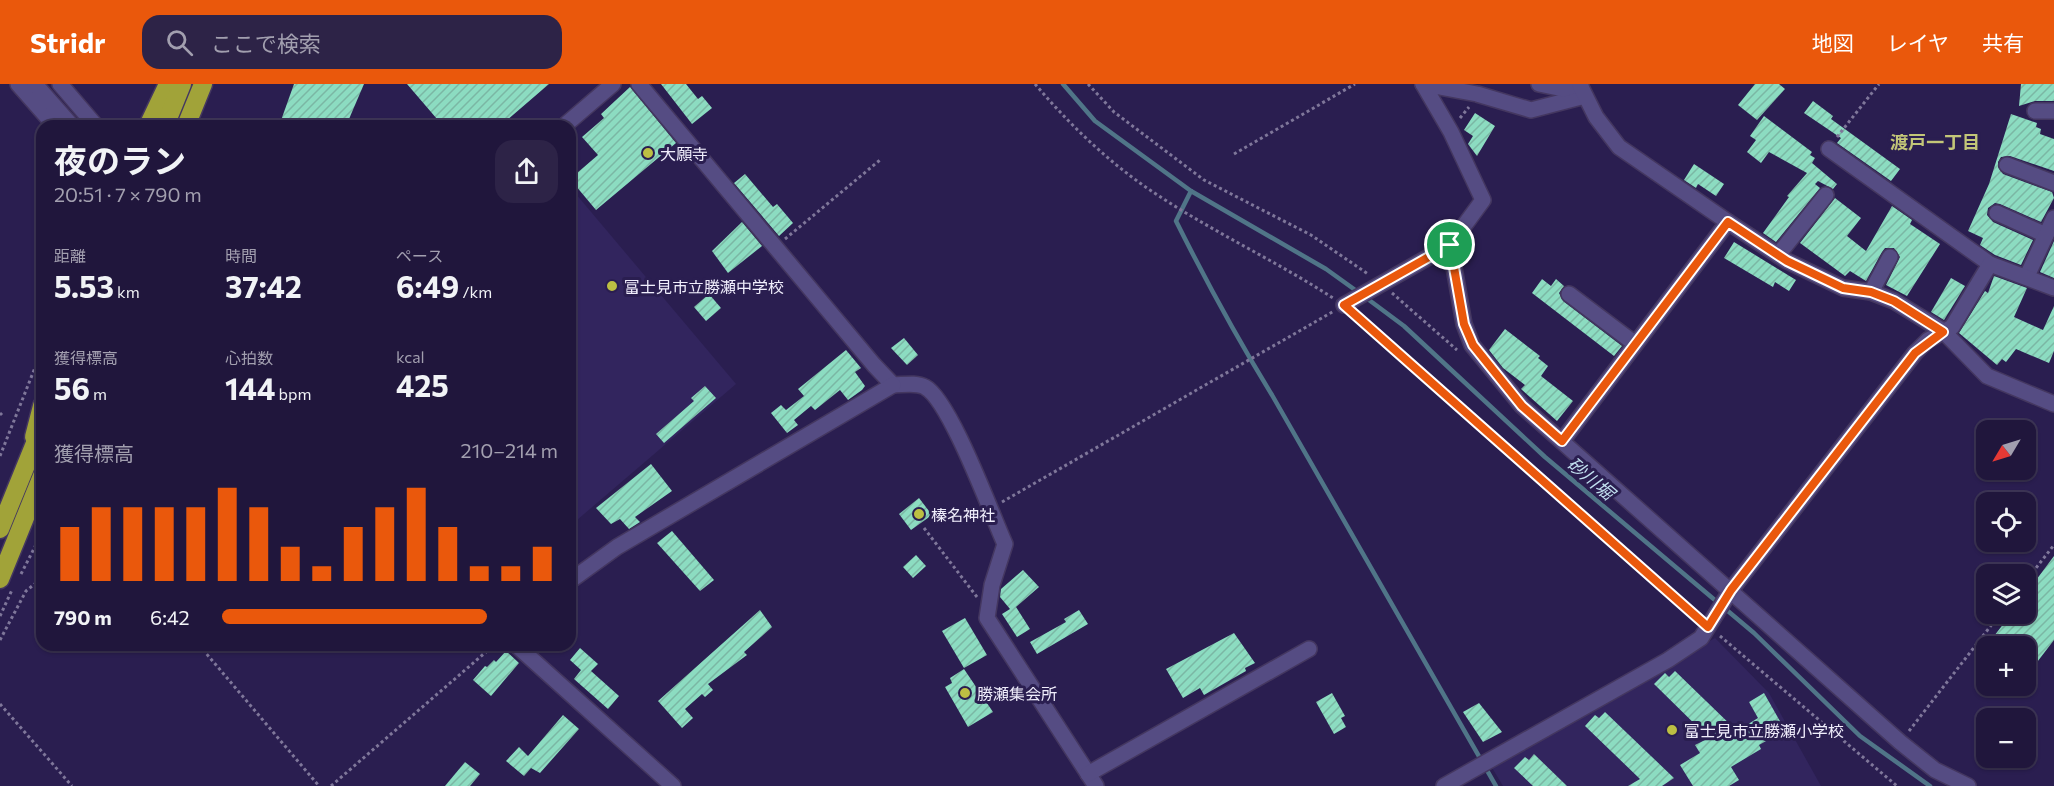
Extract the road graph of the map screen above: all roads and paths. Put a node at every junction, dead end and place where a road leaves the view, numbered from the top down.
1 (18, 84) edge
2 (35, 84) edge
3 (60, 84) edge
4 (168, 84) edge
5 (182, 84) edge
6 (203, 84) edge
7 (613, 84) edge
8 (639, 84) edge
9 (1035, 84) edge
10 (1088, 84) edge
11 (1355, 84) edge
12 (1423, 84) edge
13 (1539, 84) edge
14 (1879, 84) edge
15 (1582, 88) edge
16 (1477, 94) junction
17 (2035, 111) dead end
18 (2054, 111) edge
19 (50, 120) edge
20 (67, 120) edge
21 (91, 120) edge
22 (151, 120) edge
23 (167, 120) edge
24 (188, 120) edge
25 (571, 120) edge
26 (1451, 132) junction
27 (1829, 149) joint
28 (1234, 154) dead end
29 (880, 160) dead end
30 (2007, 165) dead end
31 (2054, 183) edge
32 (1826, 195) dead end
33 (1997, 213) dead end
34 (1728, 222) junction
35 (2051, 227) edge
36 (1450, 245) junction
37 (775, 248) junction
38 (1778, 255) junction
39 (1890, 257) dead end
40 (1990, 264) junction
41 (2027, 276) junction
42 (1382, 284) junction
43 (2054, 288) edge
44 (1871, 292) junction
45 (1569, 294) dead end
46 (1344, 305) junction
47 (1943, 332) junction
48 (1634, 343) junction
49 (1461, 353) dead end
50 (36, 365) edge
51 (893, 385) junction
52 (2054, 404) edge
53 (36, 429) edge
54 (36, 440) edge
55 (1562, 441) junction
56 (0, 456) edge
57 (28, 459) junction
58 (36, 491) edge
59 (990, 510) junction
60 (924, 528) dead end
61 (0, 529) edge
62 (2054, 545) edge
63 (2036, 568) edge
64 (576, 577) edge
65 (0, 579) edge
66 (36, 583) edge
67 (1731, 590) junction
68 (987, 610) junction
69 (1992, 624) edge
70 (1708, 627) junction
71 (0, 640) edge
72 (1309, 650) dead end
73 (204, 651) edge
74 (487, 651) edge
75 (522, 651) edge
76 (0, 704) edge
77 (1900, 742) junction
78 (656, 780) edge
79 (1092, 780) edge
80 (72, 786) edge
81 (319, 786) edge
82 (331, 786) edge
83 (673, 786) edge
84 (1444, 786) edge
85 (1897, 786) edge
86 (1968, 786) edge

1 - 19 street
2 - 20 street
3 - 21 street
4 - 22 highway
5 - 23 highway
6 - 24 highway
7 - 25 street
8 - 37 street
9 - 46 path
10 - 42 path
11 - 28 path
12 - 16 street
12 - 26 street
13 - 15 street
14 - 27 path
15 - 16 street
15 - 34 street
16 - 26 path
17 - 18 street
26 - 36 street
27 - 40 street
29 - 37 path
30 - 31 street
32 - 38 street
33 - 35 street
34 - 38 street
34 - 48 street
35 - 41 street
36 - 42 street
36 - 55 street
37 - 51 street
38 - 44 street
39 - 44 street
40 - 41 street
40 - 47 street
41 - 43 street
42 - 46 street
42 - 49 path
44 - 47 street
45 - 48 street
46 - 59 path
46 - 70 path
47 - 52 street
47 - 67 street
48 - 55 street
50 - 56 path
51 - 59 street
51 - 64 street
53 - 57 highway
54 - 57 highway
55 - 67 street
57 - 61 highway
58 - 65 highway
59 - 68 street
60 - 68 path
62 - 63 path
66 - 71 path
67 - 70 street
67 - 77 street
68 - 79 street
69 - 77 path
70 - 84 street
70 - 85 path
72 - 79 street
73 - 81 path
74 - 82 path
75 - 78 street
76 - 80 path
77 - 86 street
78 - 83 street

